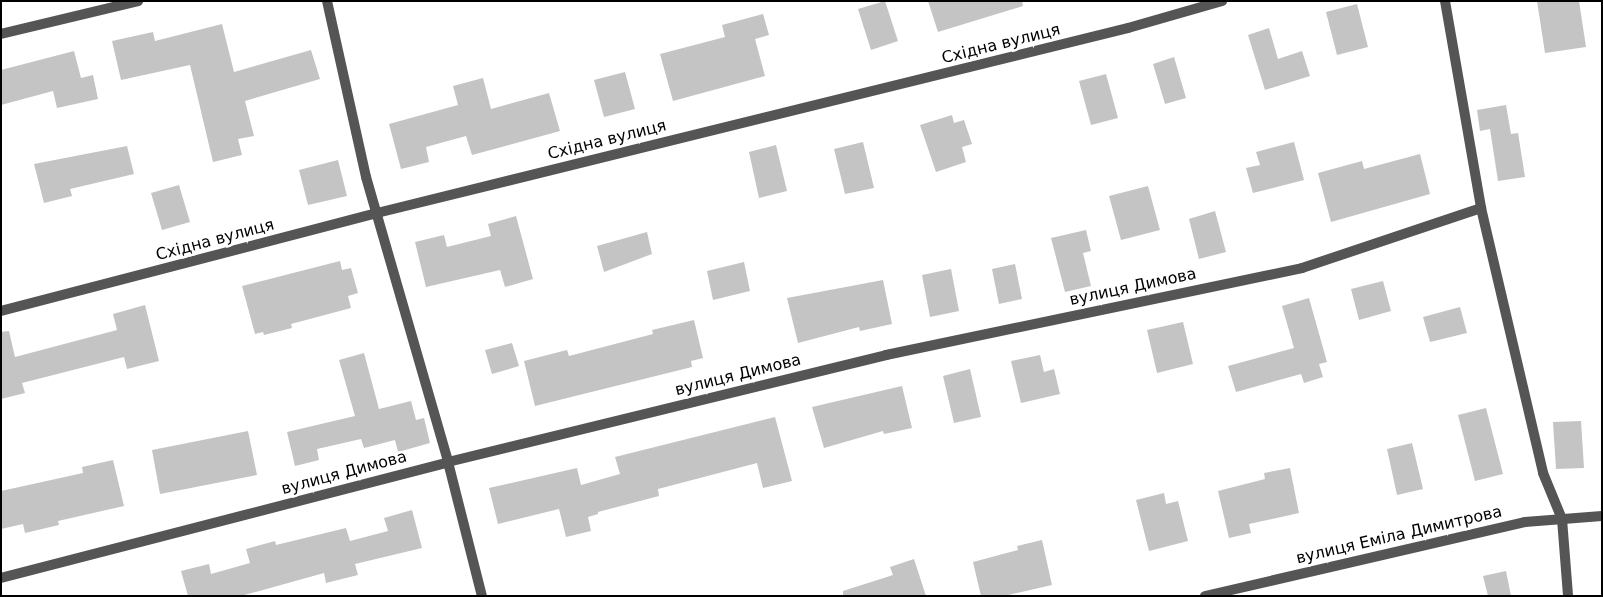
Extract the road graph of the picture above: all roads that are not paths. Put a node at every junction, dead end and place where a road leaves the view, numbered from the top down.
1 (138, 1) edge
2 (327, 1) edge
3 (1222, 1) edge
4 (1445, 1) edge
5 (1, 34) edge
6 (1482, 208) junction
7 (377, 213) junction
8 (1, 311) edge
9 (448, 462) junction
10 (1602, 516) edge
11 (1562, 519) junction
12 (1, 578) edge
13 (482, 596) edge
14 (1206, 596) edge
15 (1568, 596) edge

1 - 5 street
2 - 7 street
3 - 7 street, Східна вулиця
4 - 6 street
6 - 9 street, вулиця Димова
6 - 11 street
7 - 8 street, Східна вулиця
7 - 9 street
9 - 12 street, вулиця Димова
9 - 13 street
10 - 11 street, вулиця Еміла Димитрова
11 - 14 street, вулиця Еміла Димитрова
11 - 15 street

